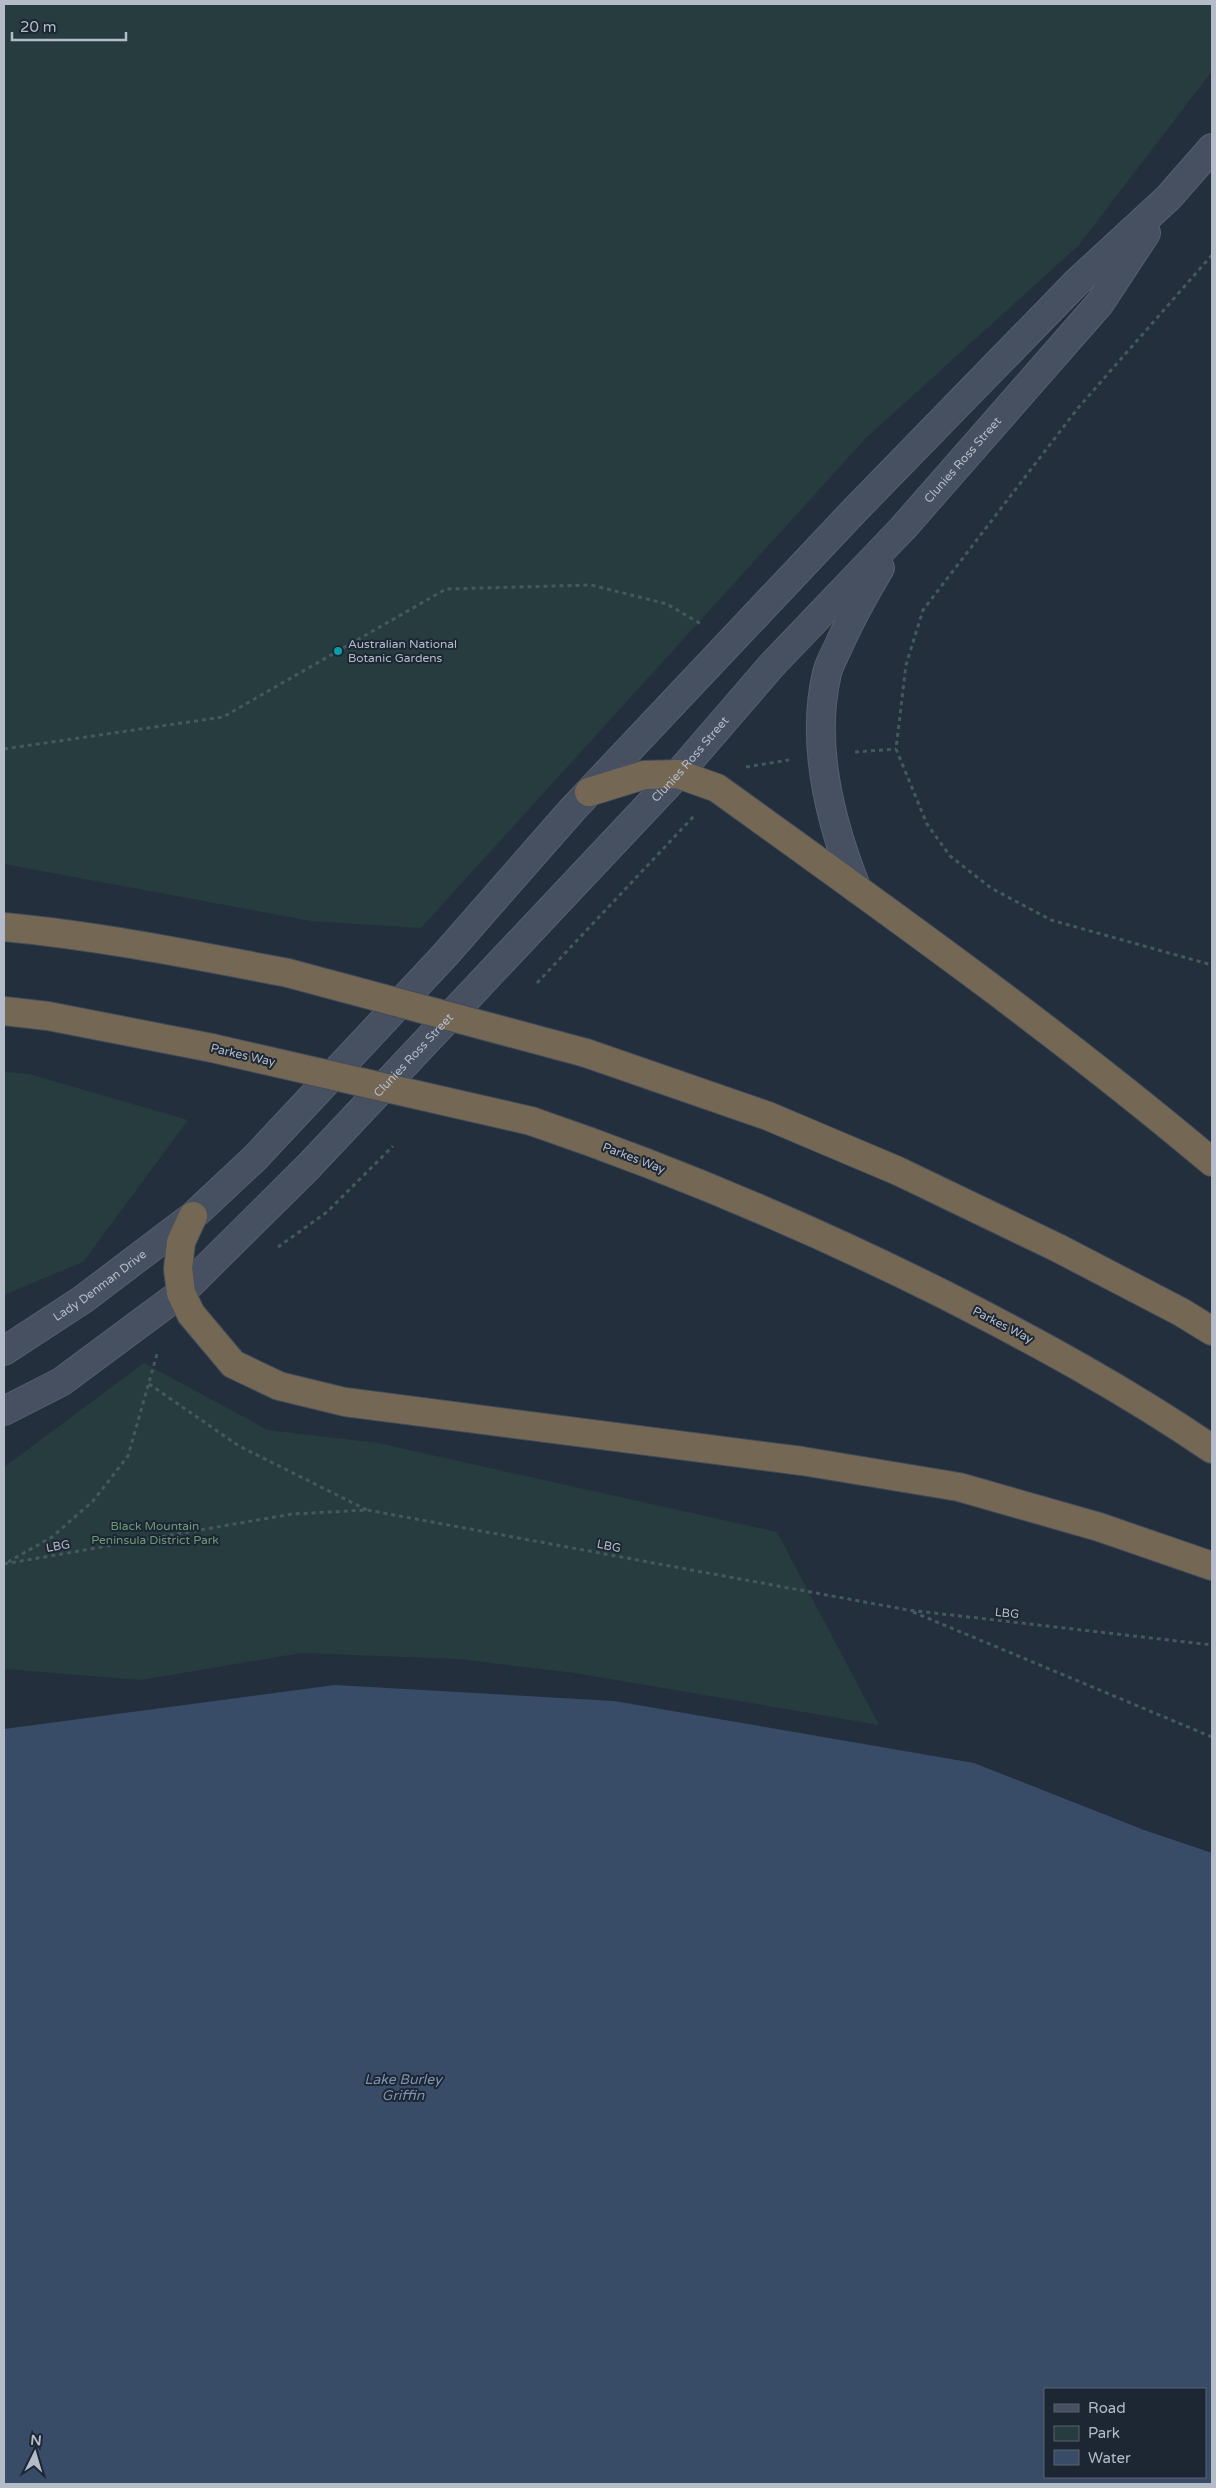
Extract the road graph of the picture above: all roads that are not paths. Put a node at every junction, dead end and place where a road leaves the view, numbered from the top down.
1 (1212, 148) edge
2 (1168, 198) junction
3 (903, 528) junction
4 (678, 774) junction
5 (589, 792) junction
6 (857, 889) junction
7 (4, 926) edge
8 (4, 1011) edge
9 (1212, 1162) edge
10 (193, 1216) junction
11 (181, 1293) junction
12 (1212, 1332) edge
13 (4, 1351) edge
14 (4, 1411) edge
15 (1212, 1449) edge
16 (1212, 1566) edge

1 - 2 street, Clunies Ross Street
2 - 3 street, Clunies Ross Street
2 - 5 street, Clunies Ross Street
3 - 4 street, Clunies Ross Street
3 - 6 street
4 - 5 highway
4 - 6 highway
4 - 11 street, Clunies Ross Street
5 - 10 street, Clunies Ross Street
6 - 9 highway
7 - 12 highway, bridge
8 - 15 highway, Parkes Way, bridge
10 - 11 highway
10 - 13 street, Lady Denman Drive
11 - 14 street
11 - 16 highway

